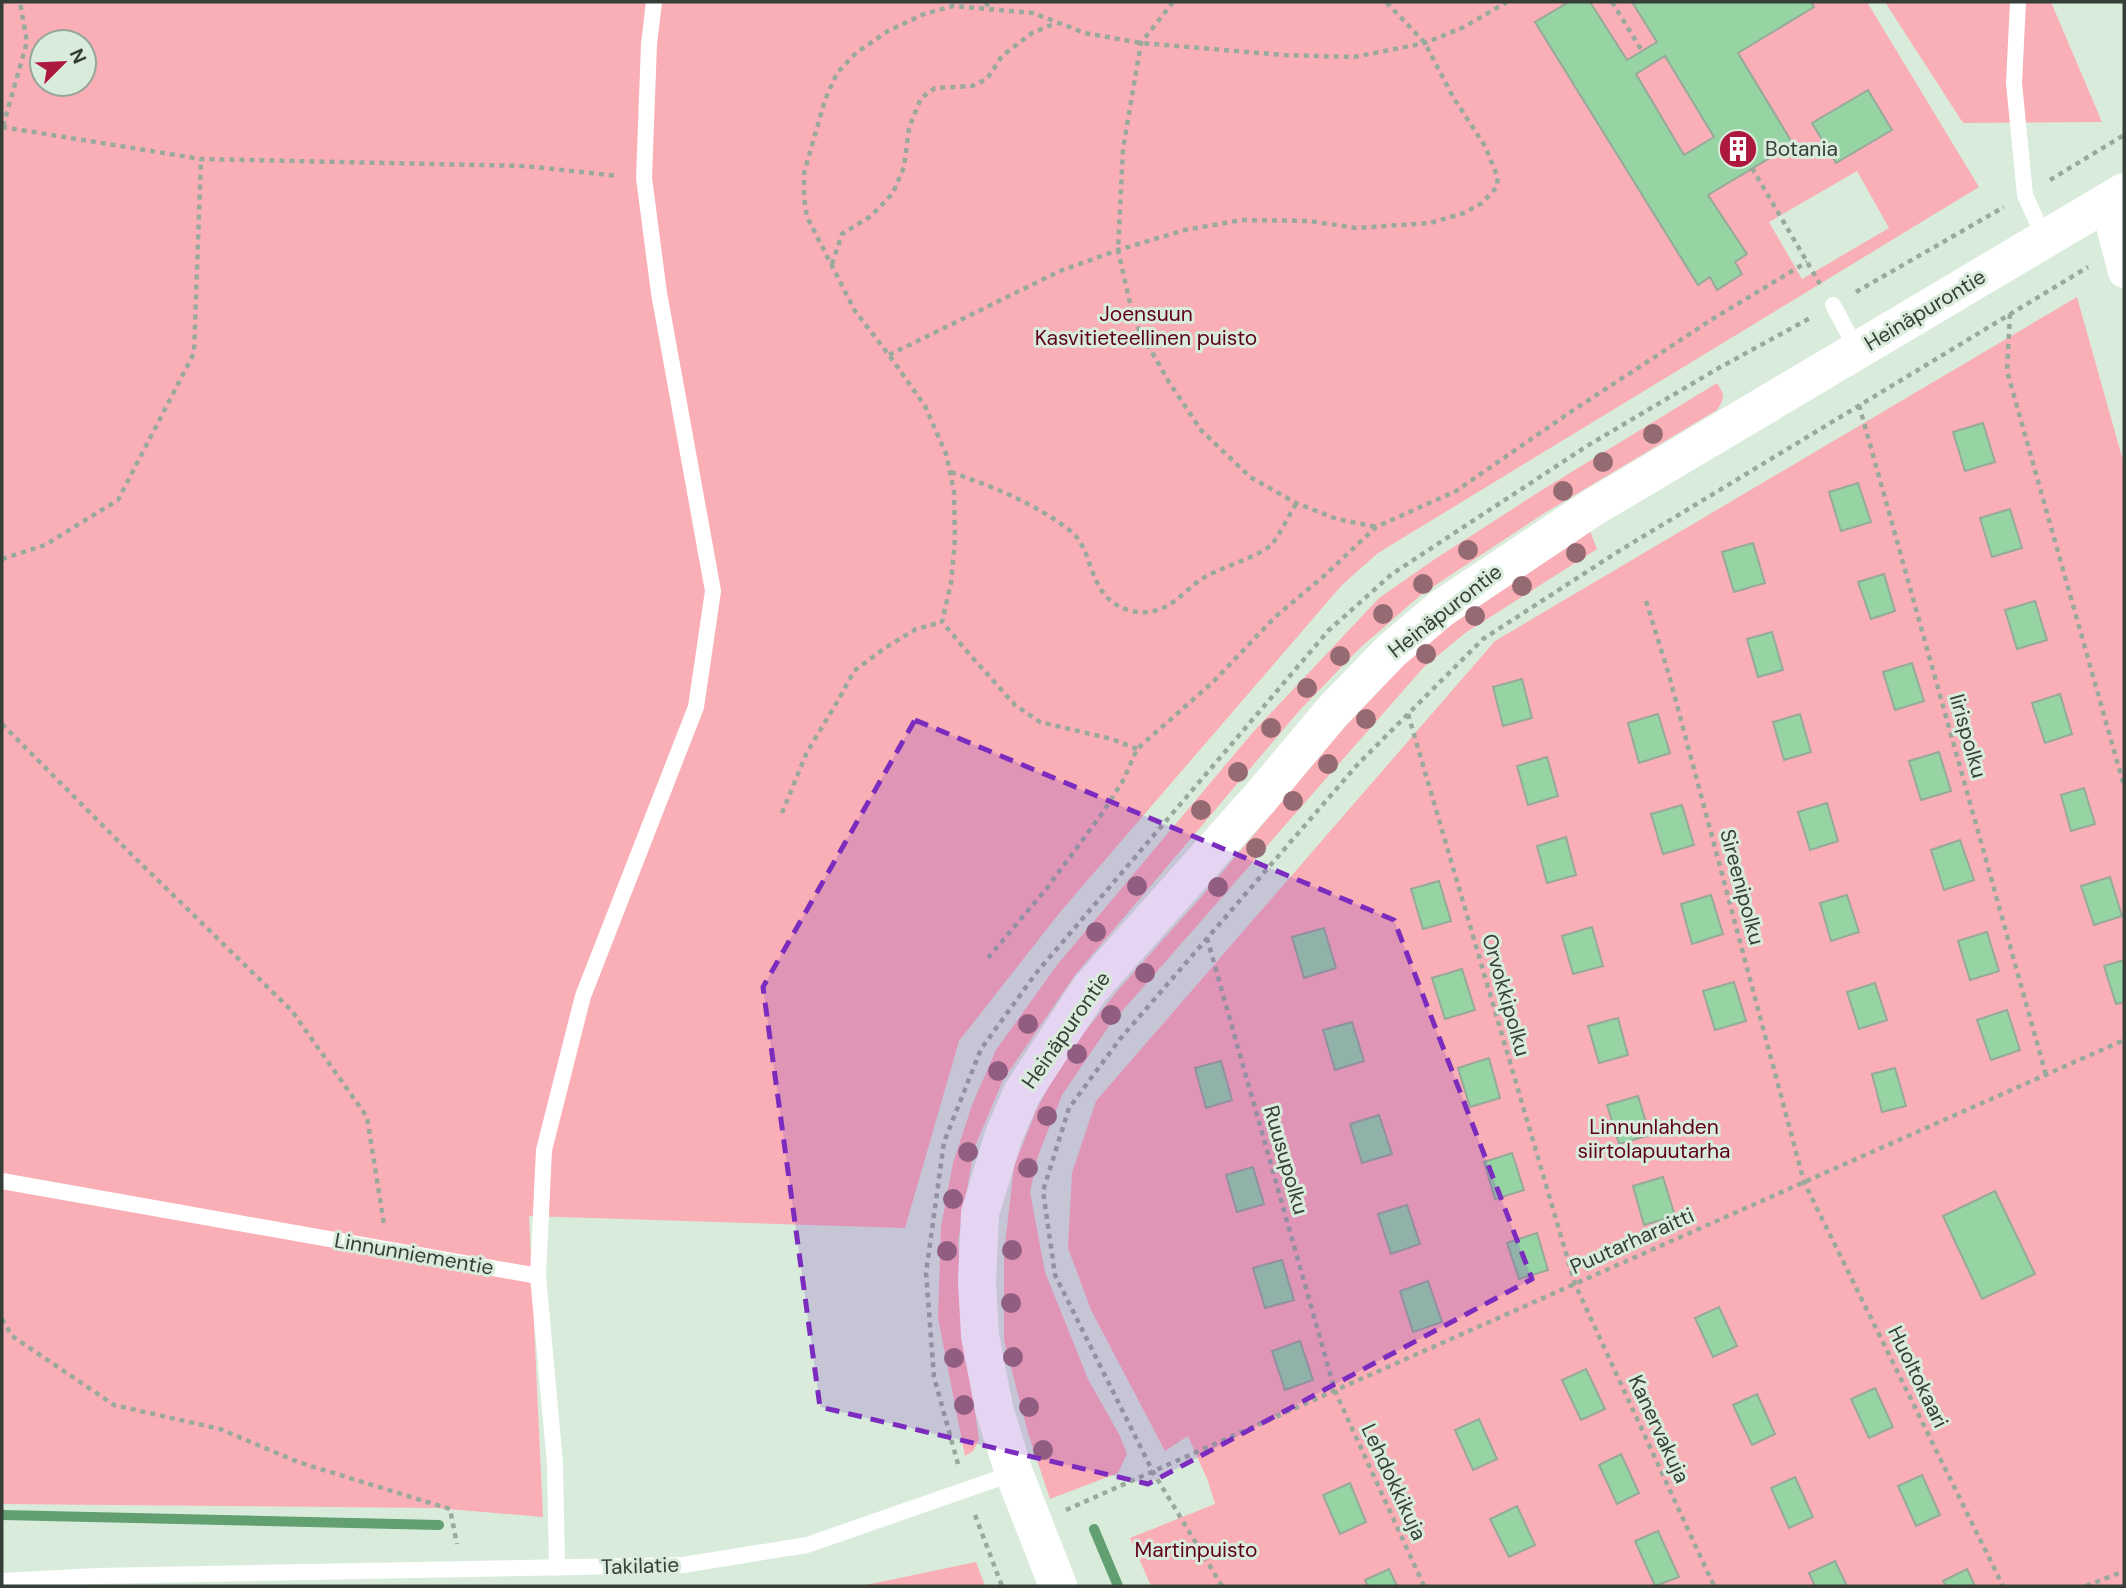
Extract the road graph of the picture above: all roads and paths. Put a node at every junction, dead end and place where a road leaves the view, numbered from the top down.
1 (20, 2) edge
2 (654, 2) edge
3 (986, 2) edge
4 (1173, 2) edge
5 (1386, 2) edge
6 (1507, 2) edge
7 (1612, 2) edge
8 (2018, 2) edge
9 (989, 9) junction
10 (1057, 22) junction
11 (1141, 43) junction
12 (1425, 43) junction
13 (1642, 51) dead end
14 (3, 126) edge
15 (2124, 135) edge
16 (201, 159) junction
17 (1752, 168) dead end
18 (644, 178) junction
19 (2025, 195) junction
20 (2115, 197) edge
21 (2045, 239) junction
22 (1118, 250) junction
23 (2121, 260) edge
24 (1807, 262) junction
25 (832, 264) junction
26 (1832, 305) junction
27 (2010, 314) junction
28 (1857, 350) junction
29 (889, 355) junction
30 (1859, 405) junction
31 (950, 472) junction
32 (1296, 503) junction
33 (1376, 527) junction
34 (2, 559) edge
35 (1646, 601) dead end
36 (943, 622) junction
37 (1408, 714) junction
38 (2, 724) edge
39 (1137, 749) junction
40 (2124, 786) edge
41 (782, 813) dead end
42 (1207, 938) junction
43 (988, 958) dead end
44 (2124, 1040) edge
45 (2046, 1075) junction
46 (2, 1181) edge
47 (1804, 1182) junction
48 (388, 1249) junction
49 (538, 1276) junction
50 (1575, 1284) junction
51 (2, 1319) edge
52 (1335, 1391) junction
53 (1153, 1472) junction
54 (1014, 1474) junction
55 (965, 1489) junction
56 (1034, 1524) junction
57 (557, 1568) junction
58 (459, 1570) junction
59 (2124, 1571) edge
60 (2, 1581) edge
61 (1002, 1586) edge
62 (1058, 1586) edge
63 (1222, 1586) edge
64 (1424, 1586) edge
65 (1714, 1586) edge
66 (2003, 1586) edge
67 (2086, 1586) edge

1 - 14 path
2 - 18 lane
3 - 9 path
4 - 11 path
5 - 12 path
6 - 12 path
7 - 13 path
8 - 19 lane
9 - 10 path
9 - 25 path
10 - 11 path
10 - 25 path
11 - 12 path
11 - 22 path
12 - 22 path
14 - 16 path
15 - 19 path
16 - 18 path
16 - 34 path
17 - 24 path
18 - 49 lane
19 - 21 lane
19 - 26 path
20 - 21 street, Heinäpurontie
20 - 23 street
21 - 28 street, Heinäpurontie
22 - 29 path
22 - 32 path
23 - 27 path
24 - 26 path
24 - 33 path
25 - 29 path
26 - 28 lane
26 - 55 path
27 - 30 path
27 - 40 path
28 - 54 street, Heinäpurontie
29 - 31 path
30 - 37 path
30 - 45 path, Iirispolku
31 - 32 path
31 - 36 path
32 - 33 path
33 - 39 path
35 - 47 path, Sireenipolku
36 - 39 path
36 - 41 path
37 - 42 path
37 - 50 path, Orvokkipolku
38 - 48 path
39 - 43 path
42 - 52 path, Ruusupolku
42 - 53 path
44 - 45 path, Puutarharaitti
45 - 47 path, Puutarharaitti
46 - 48 lane, Linnunniementie
47 - 50 path, Puutarharaitti
47 - 66 path, Huoltokaari
48 - 49 lane, Linnunniementie
49 - 57 lane
50 - 52 path, Puutarharaitti
50 - 65 path, Kanervakuja
51 - 58 path
52 - 53 path, Puutarharaitti
52 - 64 path, Lehdokkikuja
53 - 56 path, Puutarharaitti
53 - 63 path
54 - 55 lane, Takilatie
54 - 56 street, Heinäpurontie
55 - 57 lane, Takilatie
55 - 61 path
56 - 62 street, Heinäpurontie
57 - 58 lane, Takilatie
58 - 60 lane, Takilatie
59 - 67 path

